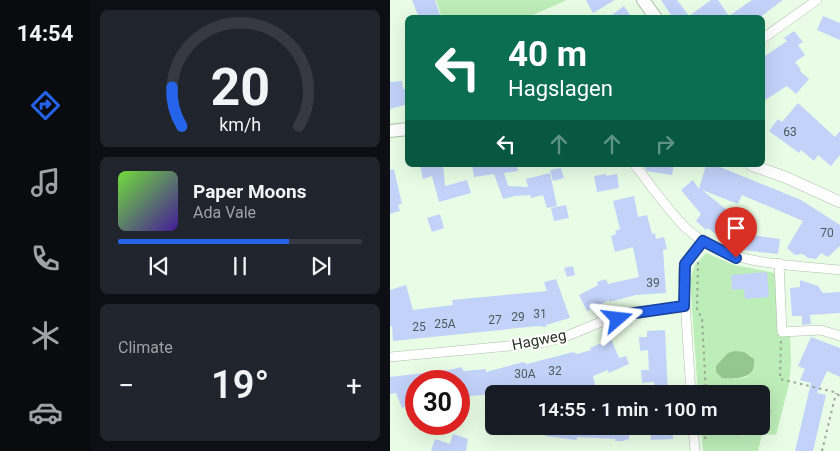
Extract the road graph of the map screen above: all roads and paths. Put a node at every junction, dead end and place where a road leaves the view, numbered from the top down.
1 (643, 0) edge
2 (817, 0) edge
3 (654, 15) edge
4 (765, 37) edge
5 (405, 129) edge
6 (390, 131) edge
7 (637, 167) edge
8 (756, 167) edge
9 (840, 202) edge
10 (703, 241) junction
11 (693, 254) junction
12 (779, 263) junction
13 (840, 270) edge
14 (684, 306) junction
15 (782, 332) junction
16 (840, 336) edge
17 (390, 357) edge
18 (690, 385) edge
19 (706, 385) edge
20 (836, 393) junction
21 (840, 396) edge
22 (694, 435) edge
23 (695, 451) edge
24 (822, 451) edge

1 - 3 main road
2 - 4 street
5 - 6 main road
7 - 10 street
8 - 9 street
10 - 11 street
10 - 12 street
11 - 14 street
11 - 19 path
12 - 13 street
12 - 15 street
14 - 17 street, Hagweg
14 - 18 street
15 - 16 street
15 - 20 path
20 - 21 path
20 - 24 path
22 - 23 street

